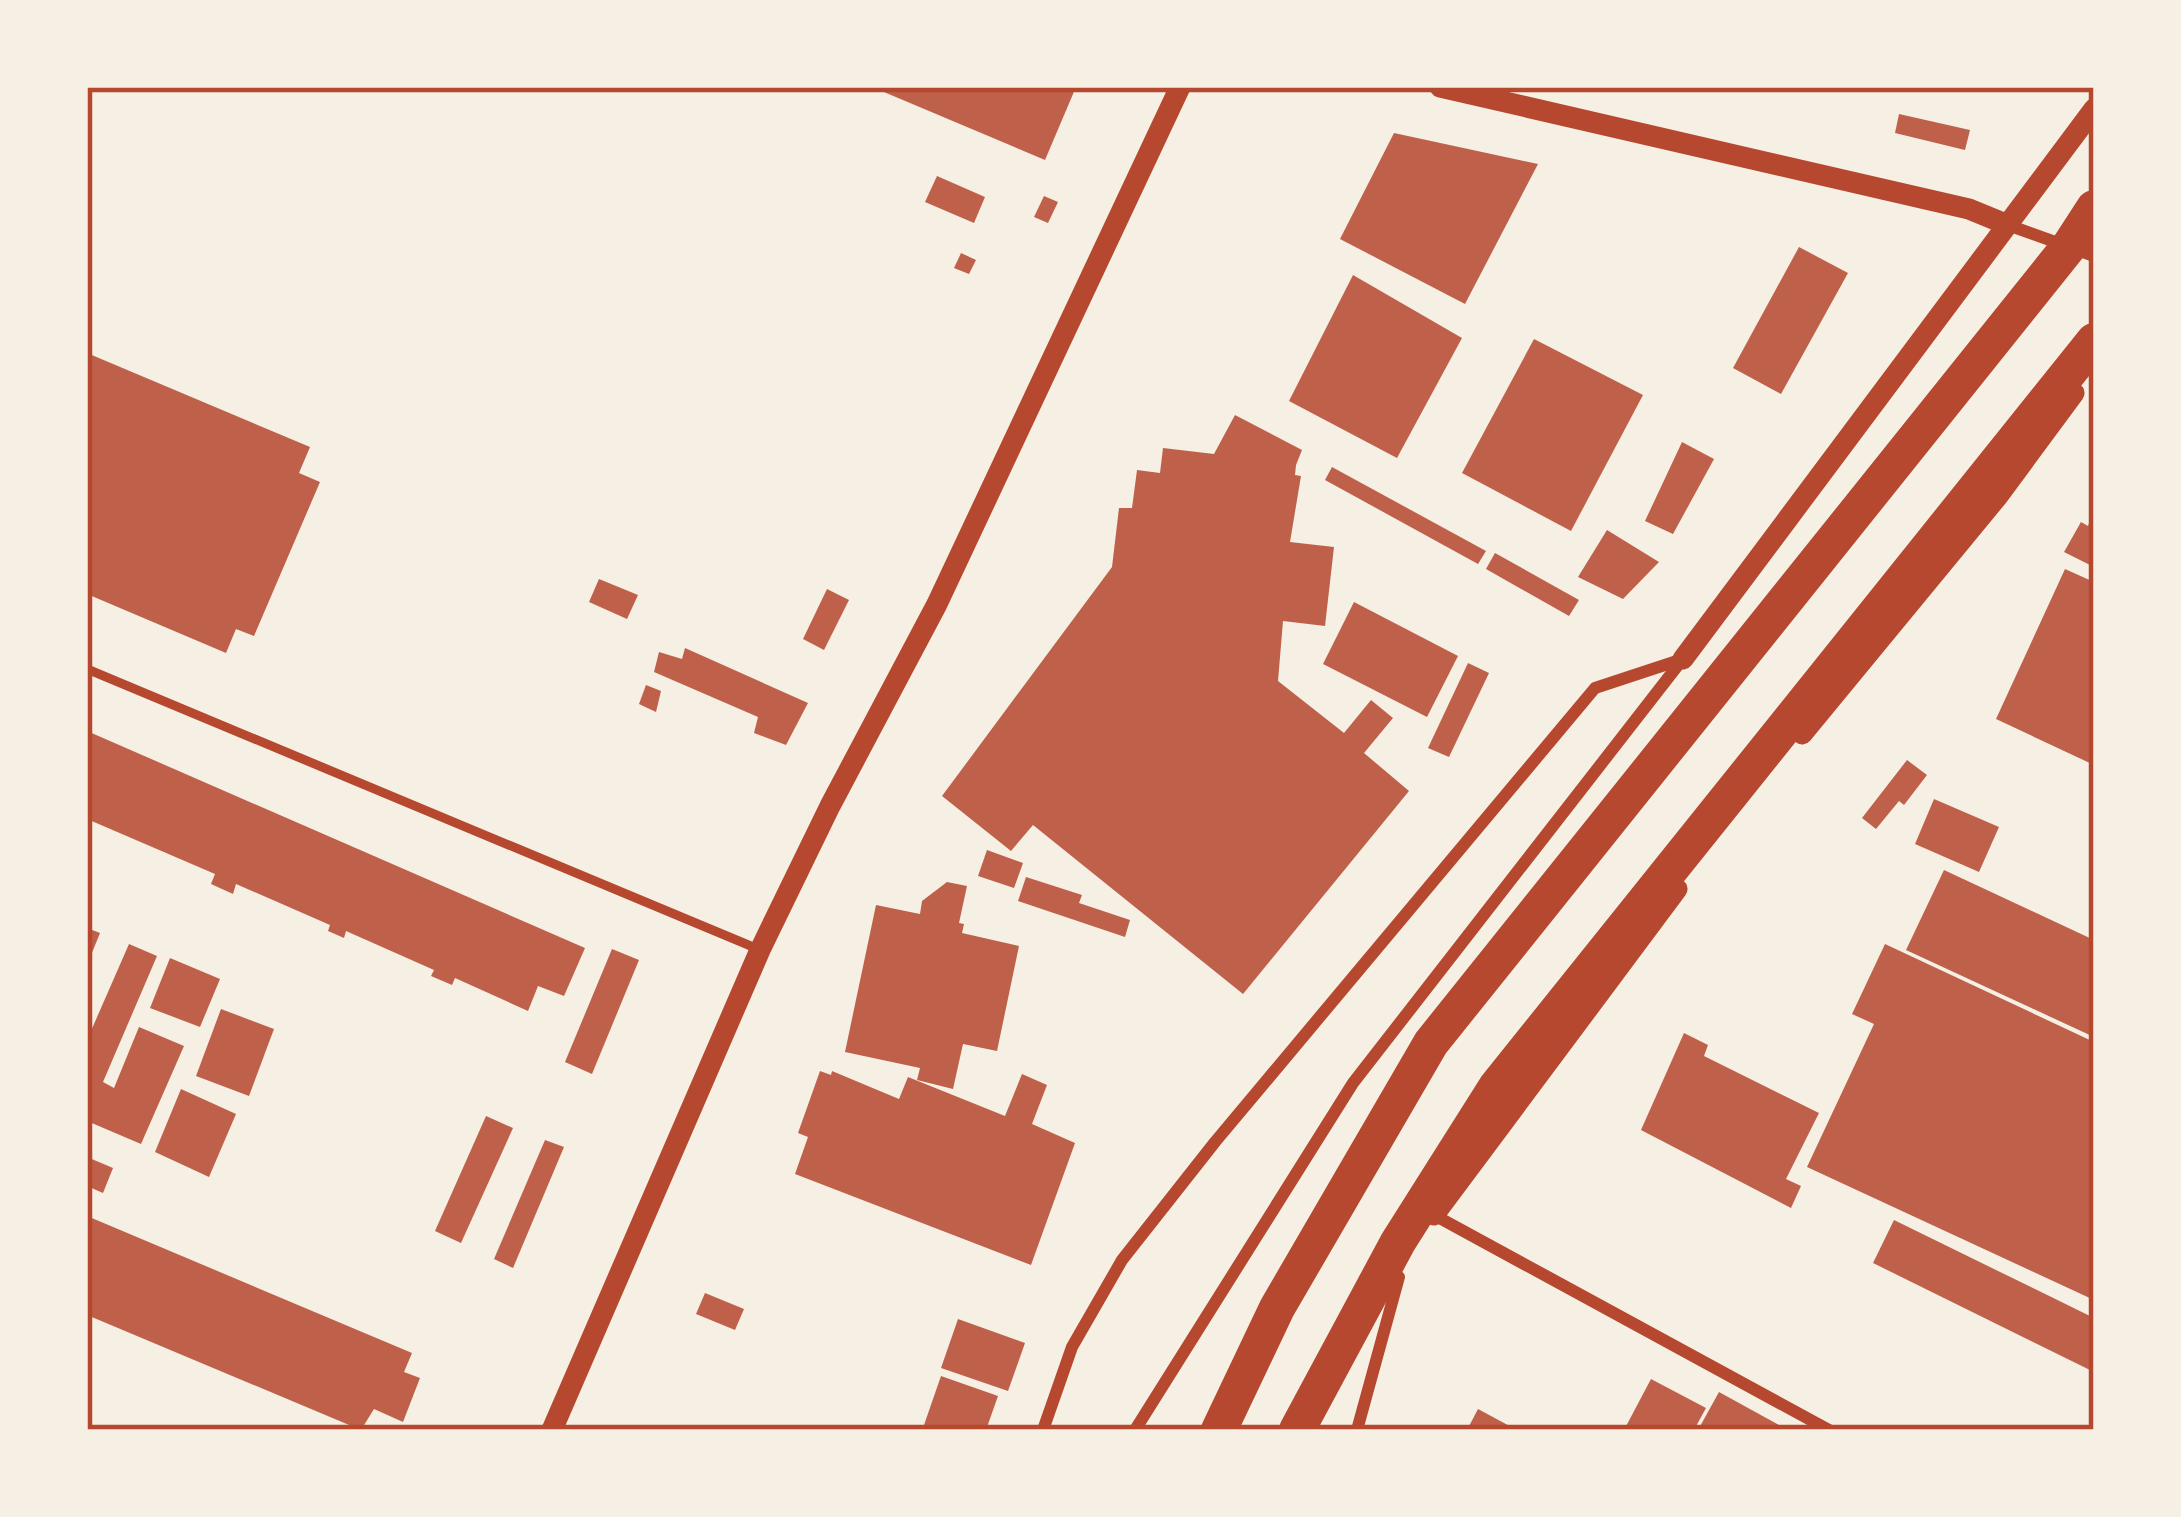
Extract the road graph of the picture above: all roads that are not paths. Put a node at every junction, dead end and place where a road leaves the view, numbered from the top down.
1 (1180, 87) edge
2 (1440, 87) edge
3 (2094, 109) edge
4 (2094, 208) edge
5 (2008, 225) junction
6 (2094, 256) edge
7 (2094, 341) edge
8 (2094, 366) edge
9 (1683, 659) junction
10 (87, 670) edge
11 (760, 950) junction
12 (1434, 1215) junction
13 (1399, 1277) junction
14 (552, 1430) edge
15 (1043, 1430) edge
16 (1135, 1430) edge
17 (1219, 1430) edge
18 (1297, 1430) edge
19 (1313, 1430) edge
20 (1357, 1430) edge
21 (1829, 1430) edge

1 - 11 street
2 - 5 street
3 - 5 street
4 - 17 highway
5 - 6 street
5 - 9 street
7 - 18 highway
8 - 12 street
9 - 15 street
9 - 16 street
10 - 11 lane
11 - 14 street
12 - 13 street
12 - 21 street
13 - 19 street
13 - 20 street

